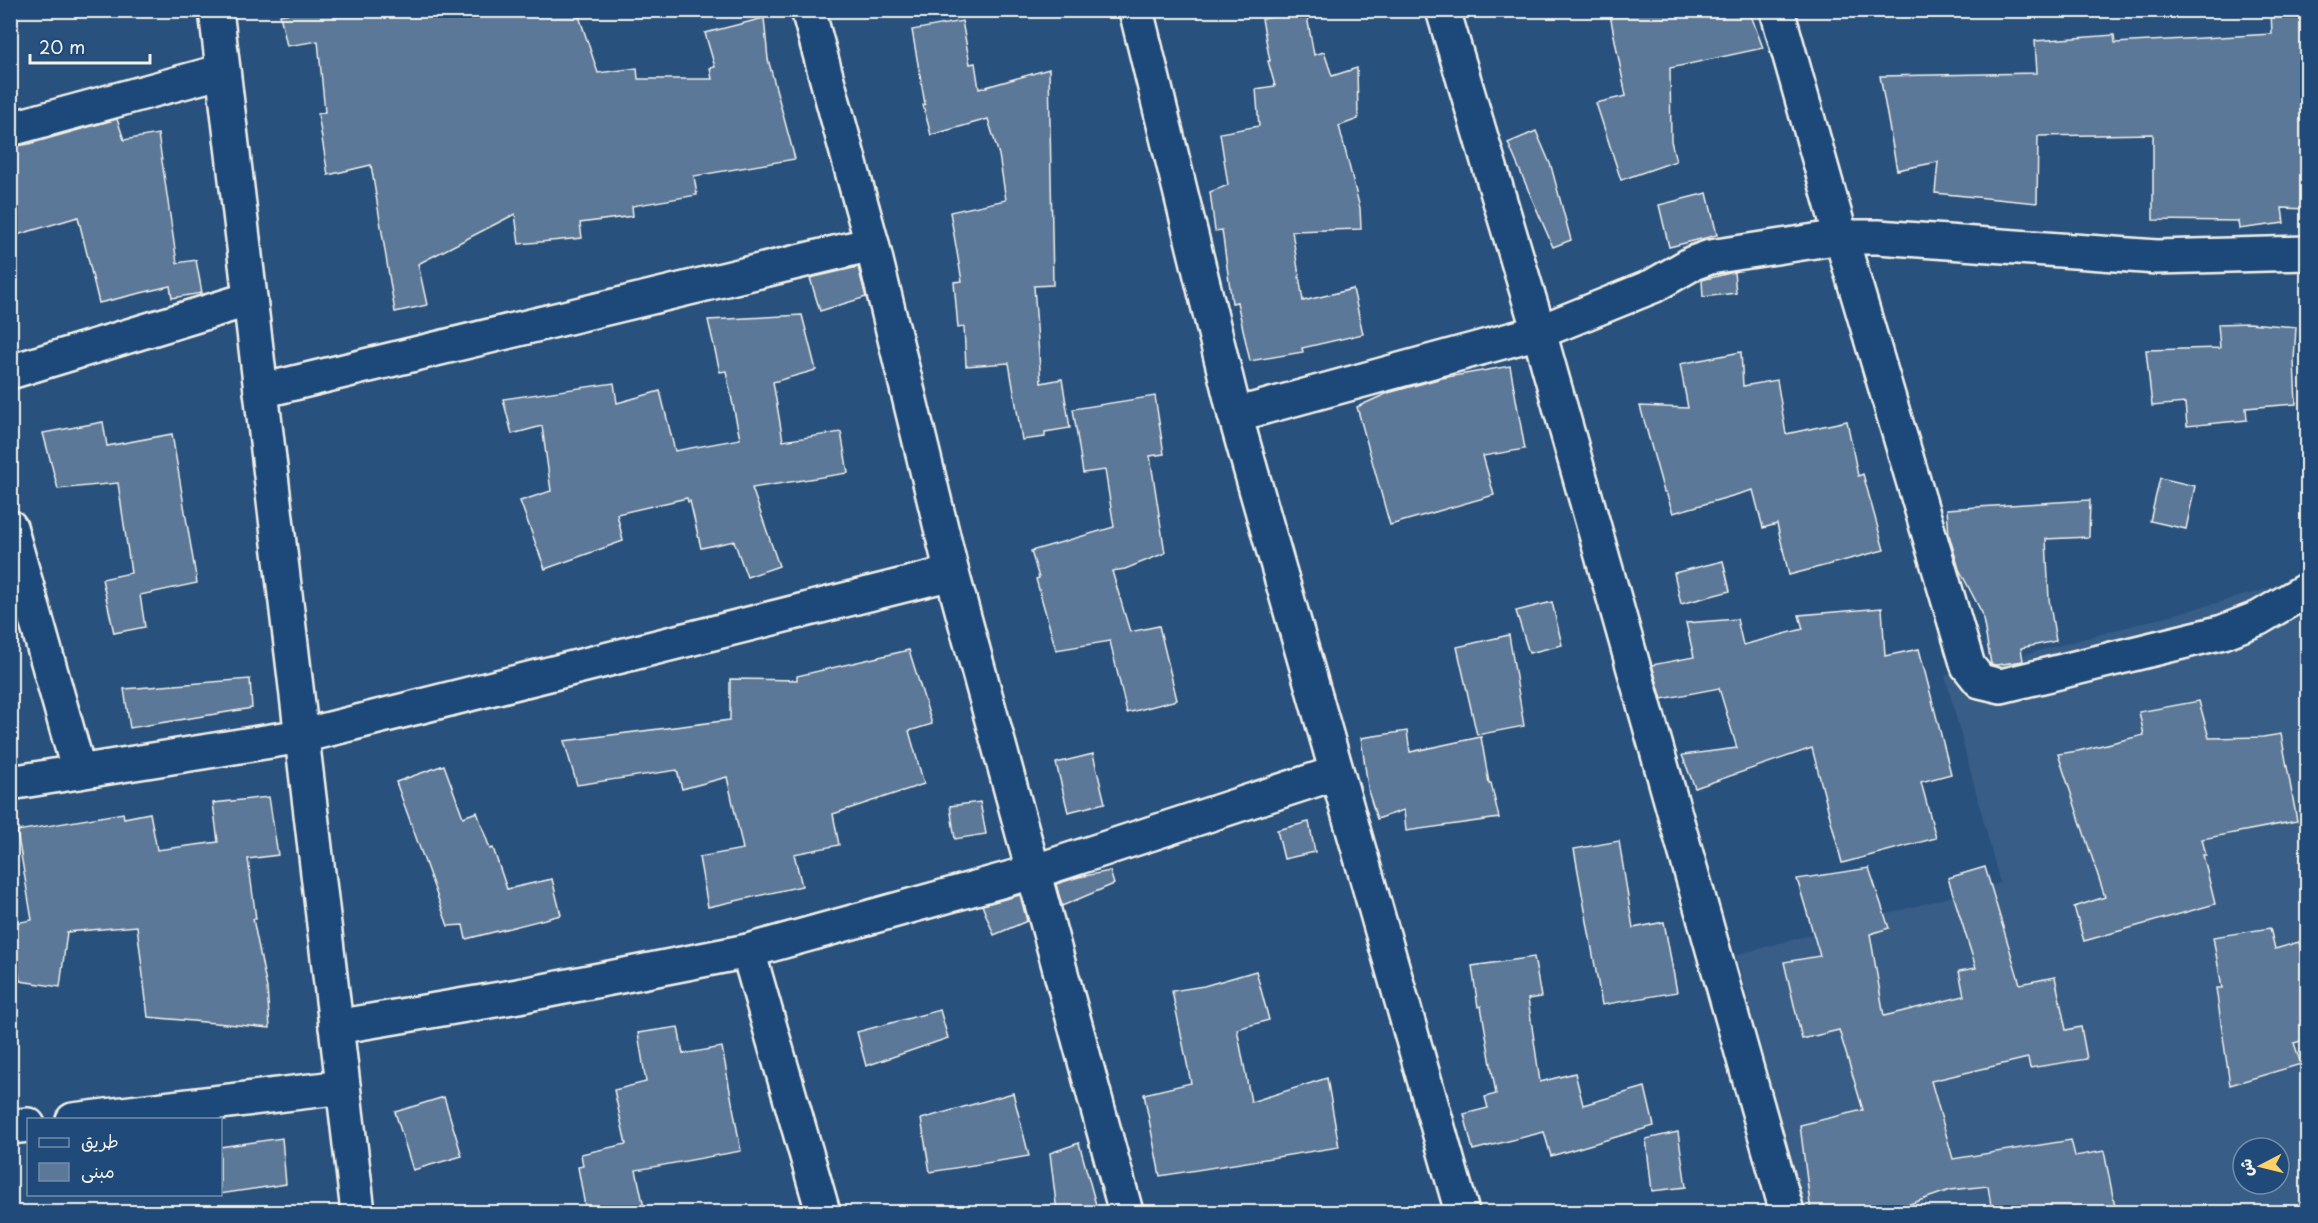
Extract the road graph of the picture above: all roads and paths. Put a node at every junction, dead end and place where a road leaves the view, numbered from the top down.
1 (216, 10) edge
2 (808, 10) edge
3 (1136, 10) edge
4 (1443, 10) edge
5 (1778, 10) edge
6 (223, 71) junction
7 (10, 129) edge
8 (1841, 237) junction
9 (872, 244) junction
10 (2307, 253) edge
11 (250, 299) junction
12 (1539, 332) junction
13 (10, 372) edge
14 (261, 391) junction
15 (1236, 415) junction
16 (10, 527) edge
17 (952, 573) junction
18 (2307, 589) edge
19 (302, 736) junction
20 (79, 772) junction
21 (1336, 773) junction
22 (10, 783) edge
23 (1033, 872) junction
24 (748, 951) junction
25 (336, 1027) junction
26 (343, 1087) junction
27 (81, 1118) edge
28 (27, 1125) edge
29 (10, 1127) edge
30 (358, 1212) edge
31 (823, 1212) edge
32 (1126, 1212) edge
33 (1462, 1212) edge
34 (1787, 1212) edge

1 - 6 street
2 - 9 street
3 - 15 street
4 - 12 street
5 - 8 street
6 - 7 street
6 - 11 street
8 - 10 street
8 - 12 street
8 - 18 street
9 - 14 street
9 - 17 street
11 - 13 street
11 - 14 street
12 - 15 street
12 - 34 street
14 - 19 street
15 - 21 street
16 - 20 street
17 - 19 street
17 - 23 street
19 - 20 street
19 - 25 street
20 - 22 street
21 - 23 street
21 - 33 street
23 - 24 street
23 - 32 street
24 - 25 street
24 - 31 street
25 - 26 street
26 - 27 street
26 - 30 street
28 - 29 street

